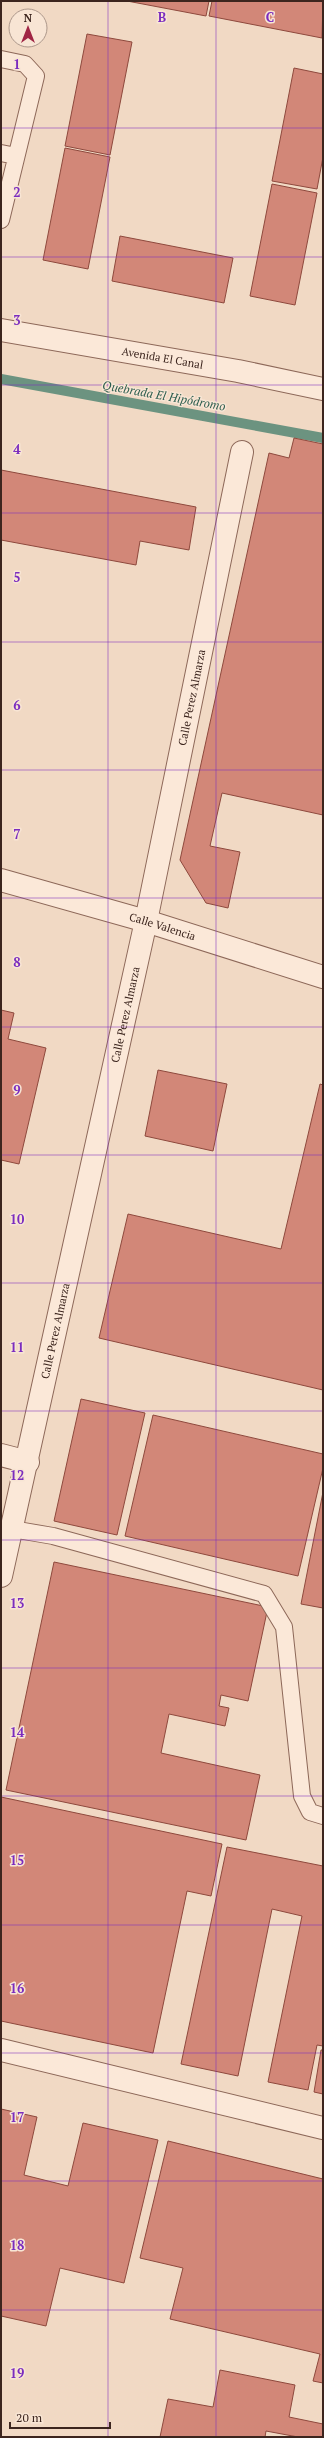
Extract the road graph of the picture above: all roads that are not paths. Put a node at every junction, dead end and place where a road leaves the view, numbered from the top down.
1 (1, 59) edge
2 (9, 154) edge
3 (1, 220) edge
4 (1, 330) edge
5 (323, 389) edge
6 (242, 452) dead end
7 (1, 880) edge
8 (146, 921) junction
9 (323, 977) edge
10 (1, 1455) edge
11 (28, 1462) junction
12 (12, 1529) junction
13 (1, 1576) edge
14 (323, 1816) edge
15 (1, 2050) edge
16 (323, 2128) edge

1 - 2 lane
2 - 3 lane
4 - 5 street, Avenida El Canal
6 - 8 street, Calle Perez Almarza
7 - 8 street, Calle Valencia
8 - 9 street, Calle Valencia
8 - 11 street, Calle Perez Almarza
10 - 11 street
11 - 12 street, Calle Perez Almarza
12 - 13 street, Calle Perez Almarza
12 - 14 lane
15 - 16 street

